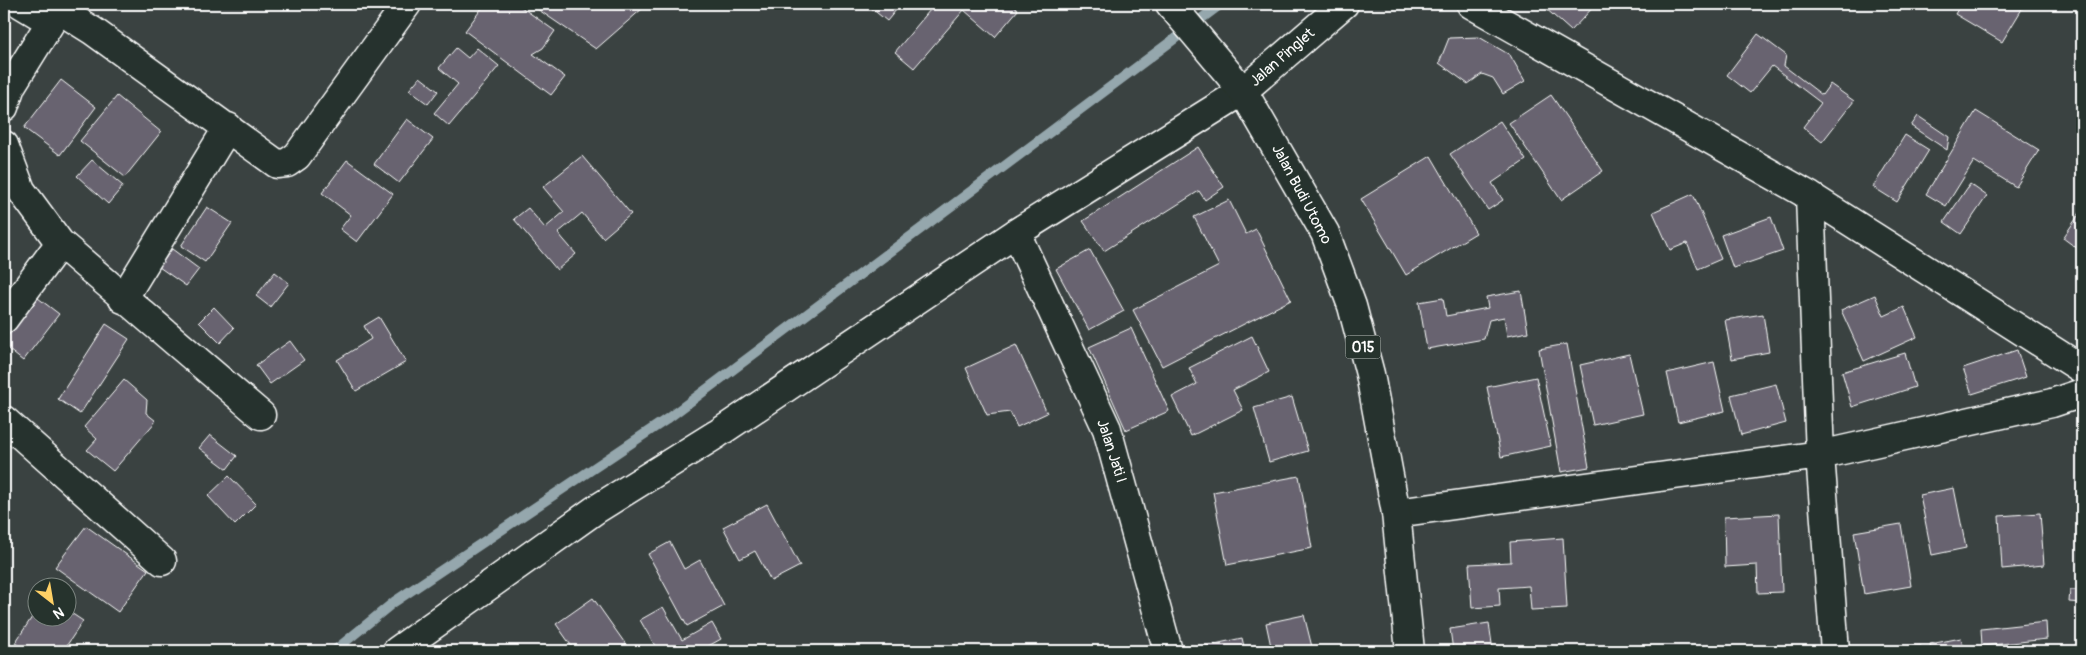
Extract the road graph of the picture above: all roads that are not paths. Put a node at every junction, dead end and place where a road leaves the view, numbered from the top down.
1 (20, 4) edge
2 (407, 4) edge
3 (1344, 4) edge
4 (1471, 4) edge
5 (1173, 6) edge
6 (57, 12) edge
7 (1236, 82) junction
8 (4, 107) edge
9 (228, 127) junction
10 (4, 146) edge
11 (1810, 196) junction
12 (1016, 233) junction
13 (60, 243) junction
14 (123, 299) junction
15 (4, 319) edge
16 (2082, 369) edge
17 (2082, 393) edge
18 (261, 415) dead end
19 (4, 420) edge
20 (1820, 455) junction
21 (1396, 513) junction
22 (162, 561) dead end
23 (397, 651) edge
24 (1168, 651) edge
25 (1410, 651) edge
26 (1834, 651) edge

1 - 6 street
2 - 9 street
3 - 7 street, Jalan Pinglet
4 - 11 street
5 - 7 street, Jalan Budi Utomo / 015
6 - 8 street
6 - 9 street
7 - 12 street, Jalan Pinglet
7 - 21 street, Jalan Budi Utomo / 015
9 - 14 street
10 - 13 street
11 - 16 street
11 - 20 street
12 - 23 street, Jalan Pinglet
12 - 24 street, Jalan Jati I
13 - 14 street
13 - 15 street
14 - 18 street
17 - 20 street
19 - 22 street
20 - 21 street
20 - 26 street
21 - 25 street, Jalan Budi Utomo / 015

